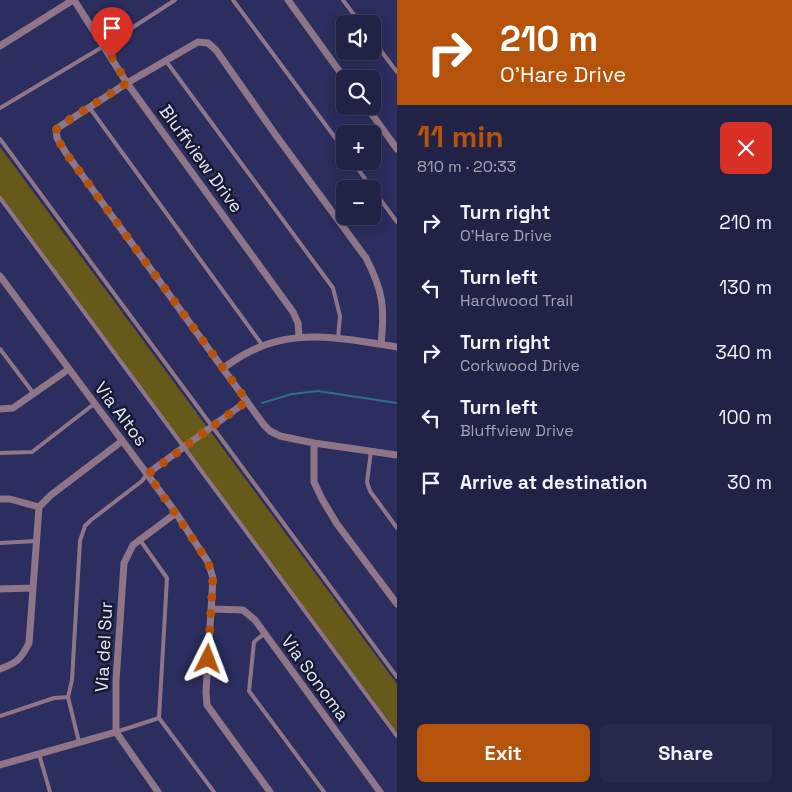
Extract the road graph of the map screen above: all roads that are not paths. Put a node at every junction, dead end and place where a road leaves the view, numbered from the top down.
1 (74, 0) edge
2 (175, 0) edge
3 (233, 0) edge
4 (288, 0) edge
5 (343, 0) edge
6 (354, 15) edge
7 (0, 46) edge
8 (104, 46) junction
9 (381, 51) edge
10 (166, 61) junction
11 (339, 70) edge
12 (397, 72) edge
13 (127, 83) junction
14 (89, 107) junction
15 (0, 108) edge
16 (373, 115) edge
17 (0, 139) edge
18 (336, 140) edge
19 (397, 148) edge
20 (359, 170) edge
21 (0, 198) edge
22 (397, 222) edge
23 (0, 276) edge
24 (299, 336) junction
25 (338, 338) junction
26 (381, 344) junction
27 (263, 346) junction
28 (397, 347) edge
29 (0, 349) edge
30 (223, 368) junction
31 (69, 369) junction
32 (34, 394) junction
33 (247, 401) junction
34 (94, 404) junction
35 (0, 408) edge
36 (212, 427) junction
37 (122, 441) junction
38 (314, 443) junction
39 (184, 448) junction
40 (371, 451) junction
41 (0, 453) edge
42 (397, 455) edge
43 (148, 474) junction
44 (0, 499) edge
45 (39, 507) junction
46 (176, 513) junction
47 (397, 528) edge
48 (140, 540) junction
49 (36, 541) junction
50 (0, 543) edge
51 (32, 588) junction
52 (0, 589) edge
53 (397, 604) edge
54 (211, 609) junction
55 (265, 633) junction
56 (0, 669) edge
57 (397, 677) edge
58 (68, 697) junction
59 (0, 716) edge
60 (159, 718) junction
61 (116, 732) junction
62 (397, 736) edge
63 (79, 742) junction
64 (39, 754) junction
65 (0, 765) edge
66 (50, 792) edge
67 (158, 792) edge
68 (214, 792) edge
69 (270, 792) edge
70 (324, 792) edge
71 (380, 792) edge

1 - 7 street
1 - 8 street, Bluffview Drive
2 - 8 lane
3 - 18 lane
4 - 11 street
5 - 6 lane
8 - 13 street, Bluffview Drive
8 - 15 lane
9 - 12 lane
10 - 13 street
10 - 25 lane
10 - 26 street
13 - 14 street
13 - 24 street, Bluffview Drive
14 - 27 lane
14 - 30 street
16 - 19 street
17 - 36 lane
20 - 22 lane
21 - 39 lane
23 - 31 street, Via Altos
24 - 25 street
24 - 27 street
25 - 26 street
26 - 28 street
27 - 30 street
29 - 32 lane
30 - 33 street
31 - 32 street
31 - 34 street, Via Altos
32 - 35 street
33 - 36 street
33 - 38 street
34 - 37 street, Via Altos
34 - 41 lane
36 - 39 street
36 - 57 lane
37 - 43 street, Via Altos
37 - 45 street
38 - 40 street
38 - 53 street
39 - 43 street
39 - 62 lane
40 - 42 street
40 - 47 lane
43 - 46 street, Via Altos
43 - 58 lane
44 - 45 street
45 - 49 street
46 - 48 street, Via del Sur
46 - 54 street, Via Altos
48 - 60 lane
48 - 61 street, Via del Sur
49 - 50 lane
49 - 51 street
51 - 52 street
51 - 56 street
54 - 55 street, Via Sonoma
54 - 69 street, Via Altos
55 - 70 lane
55 - 71 street, Via Sonoma
58 - 59 lane
58 - 63 lane
60 - 61 lane
60 - 68 lane
61 - 63 street
61 - 67 street
63 - 64 street
64 - 65 street
64 - 66 lane

